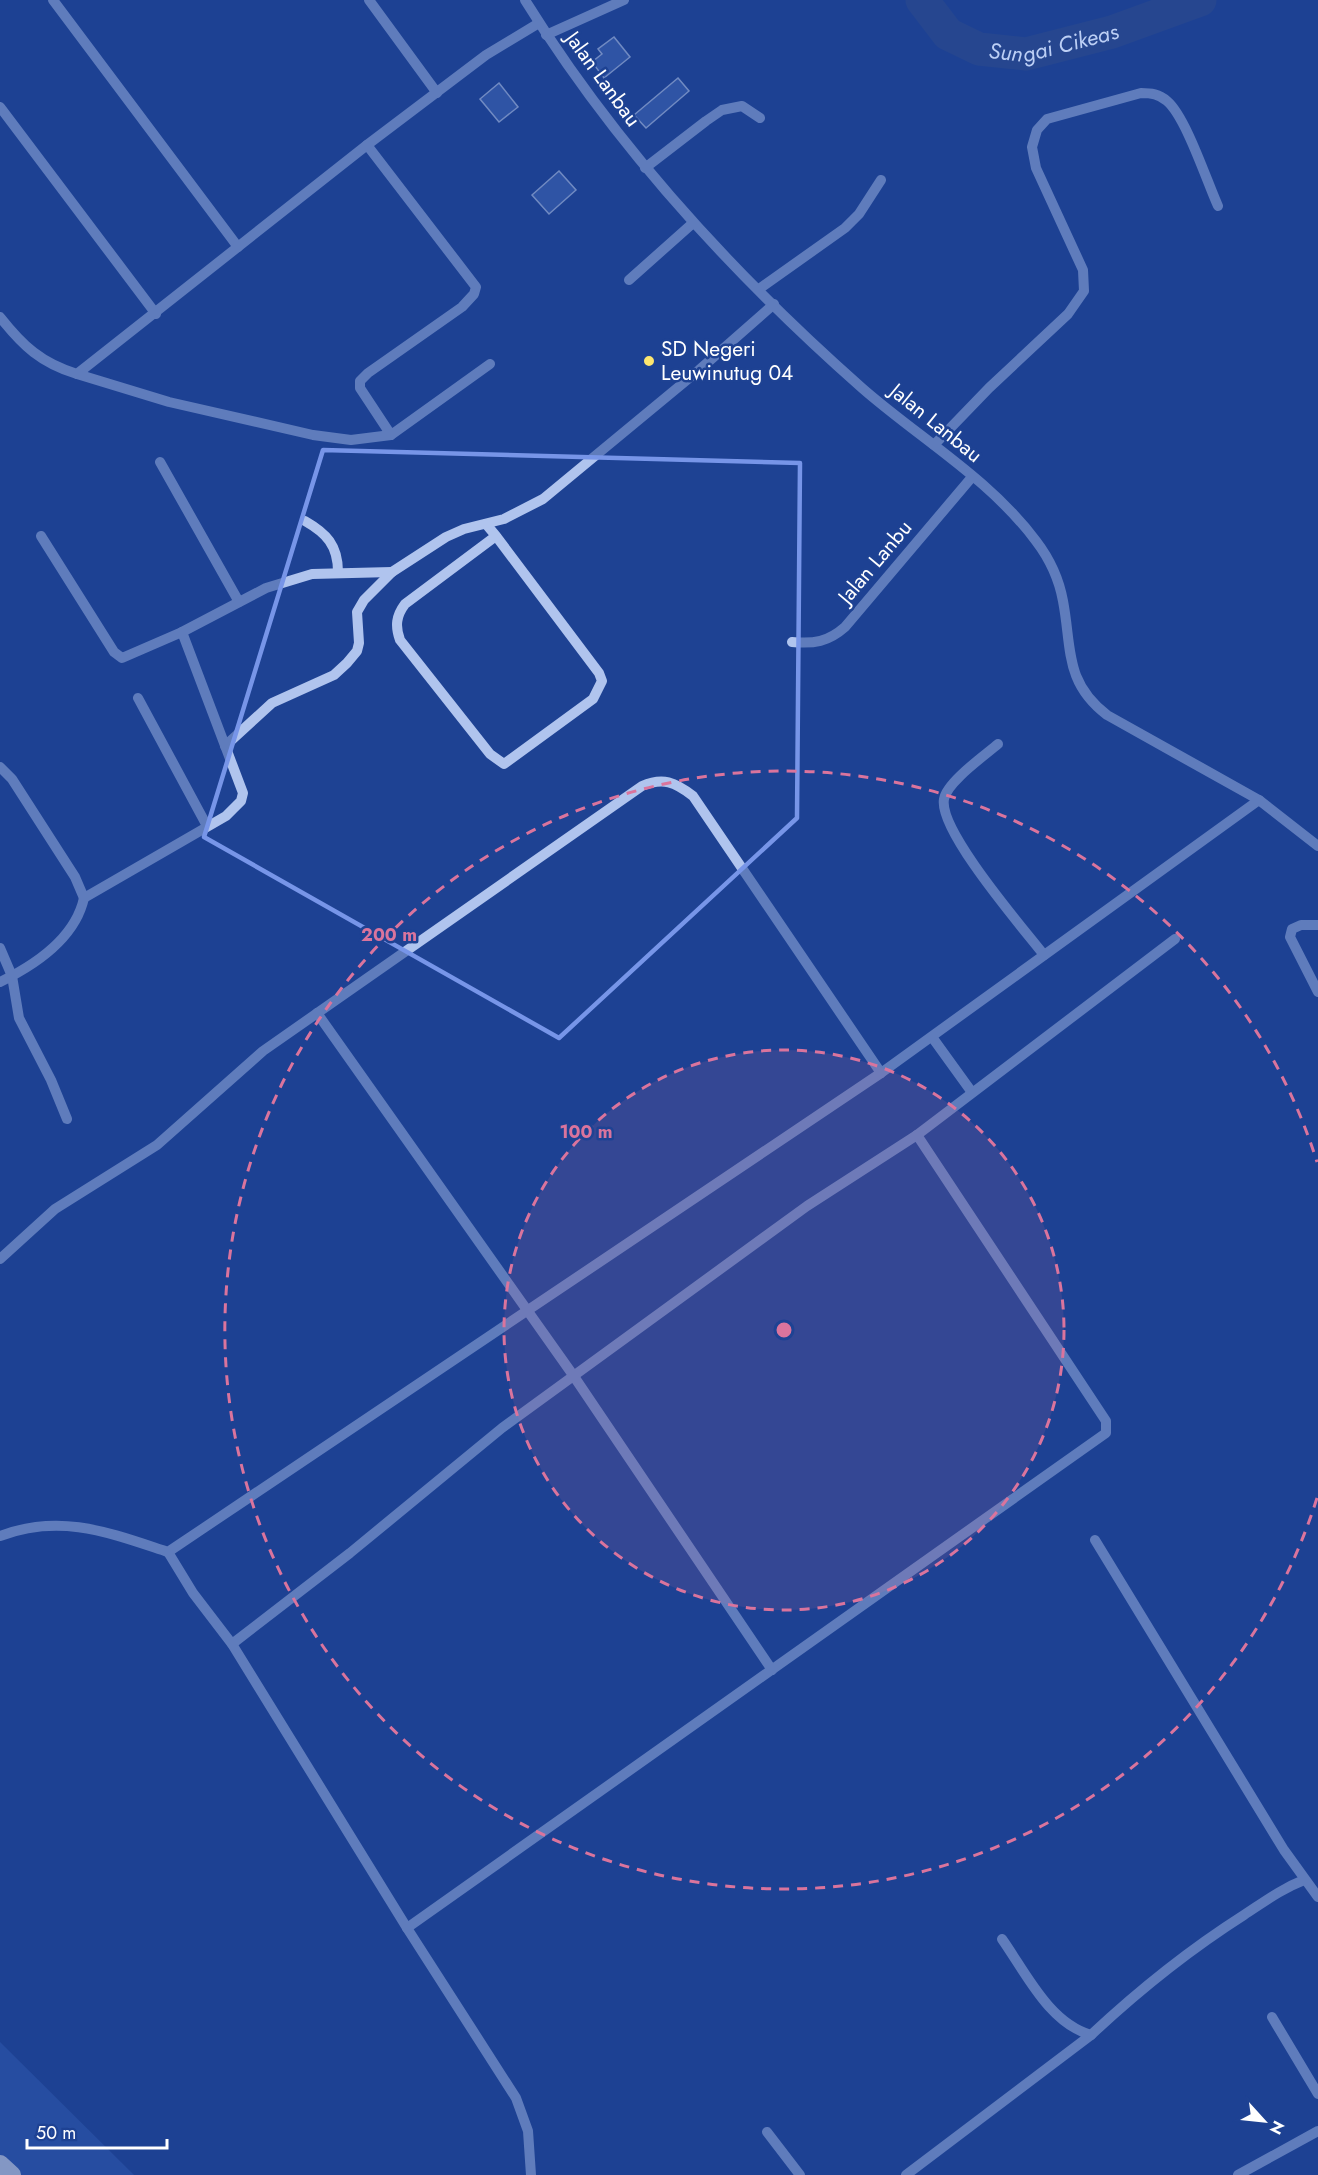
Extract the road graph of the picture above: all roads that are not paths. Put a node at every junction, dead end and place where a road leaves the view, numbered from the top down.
1 (53, 0) edge
2 (369, 0) edge
3 (525, 0) edge
4 (624, 0) edge
5 (539, 23) junction
6 (546, 34) junction
7 (437, 93) junction
8 (0, 107) edge
9 (760, 118) dead end
10 (367, 145) junction
11 (645, 168) junction
12 (881, 180) dead end
13 (1218, 206) dead end
14 (693, 223) junction
15 (237, 247) junction
16 (629, 280) dead end
17 (759, 289) junction
18 (774, 304) junction
19 (156, 314) junction
20 (0, 317) edge
21 (490, 364) dead end
22 (77, 374) junction
23 (391, 435) junction
24 (934, 445) junction
25 (160, 462) dead end
26 (972, 477) junction
27 (305, 521) dead end
28 (486, 524) junction
29 (41, 536) dead end
30 (496, 536) junction
31 (338, 572) junction
32 (392, 572) junction
33 (238, 602) junction
34 (182, 632) junction
35 (792, 642) dead end
36 (138, 698) dead end
37 (998, 744) dead end
38 (225, 746) junction
39 (0, 767) edge
40 (1259, 800) junction
41 (207, 826) junction
42 (1318, 846) edge
43 (84, 898) junction
44 (1318, 925) edge
45 (1175, 939) dead end
46 (0, 948) edge
47 (1044, 956) junction
48 (12, 976) junction
49 (0, 982) edge
50 (1318, 992) edge
51 (317, 1013) junction
52 (932, 1037) junction
53 (881, 1073) junction
54 (971, 1091) junction
55 (67, 1119) dead end
56 (916, 1135) junction
57 (0, 1259) edge
58 (526, 1311) junction
59 (573, 1375) junction
60 (0, 1536) edge
61 (1095, 1540) dead end
62 (168, 1552) junction
63 (232, 1644) junction
64 (772, 1670) junction
65 (1304, 1880) junction
66 (1318, 1897) edge
67 (407, 1928) junction
68 (1002, 1938) dead end
69 (1272, 2017) dead end
70 (1090, 2035) junction
71 (1318, 2094) edge
72 (1318, 2131) edge
73 (767, 2132) dead end
74 (0, 2164) edge
75 (12, 2175) edge
76 (531, 2175) edge
77 (800, 2175) edge
78 (906, 2175) edge
79 (1238, 2175) edge

1 - 15 street
2 - 7 street
3 - 5 street, Jalan Lanbau
4 - 6 street
5 - 6 street, Jalan Lanbau
5 - 7 street
6 - 11 street, Jalan Lanbau
7 - 10 street
8 - 19 street
9 - 11 street
10 - 15 street
10 - 23 street
11 - 14 street, Jalan Lanbau
12 - 17 street
13 - 24 street
14 - 16 street
14 - 17 street, Jalan Lanbau
15 - 19 street
17 - 18 street, Jalan Lanbau
18 - 24 street, Jalan Lanbau
18 - 28 street
19 - 22 street
20 - 22 street
21 - 23 street
22 - 23 street
24 - 26 street, Jalan Lanbau
25 - 33 street
26 - 35 street, Jalan Lanbu
26 - 40 street, Jalan Lanbau
27 - 31 street
28 - 30 street
28 - 32 street
29 - 34 street
30 - 30 street
31 - 32 street
31 - 33 street
32 - 38 street
33 - 34 street
34 - 38 street
36 - 41 street
37 - 47 street
38 - 41 street
39 - 43 street
40 - 42 street, Jalan Lanbau
40 - 47 street
41 - 43 street
43 - 48 street
44 - 50 street
45 - 54 street
46 - 48 street
47 - 52 street
48 - 49 street
48 - 55 street
51 - 53 street
51 - 57 street
51 - 58 street
52 - 53 street
52 - 54 street
53 - 58 street
54 - 56 street
56 - 59 street
56 - 64 street
58 - 59 street
58 - 62 street
59 - 63 street
59 - 64 street
60 - 62 street
61 - 65 street
62 - 63 street
63 - 67 street
64 - 67 street
65 - 66 street
65 - 70 street
67 - 76 street
68 - 70 street
69 - 71 street
70 - 78 street
72 - 79 street
73 - 77 street
74 - 75 highway

